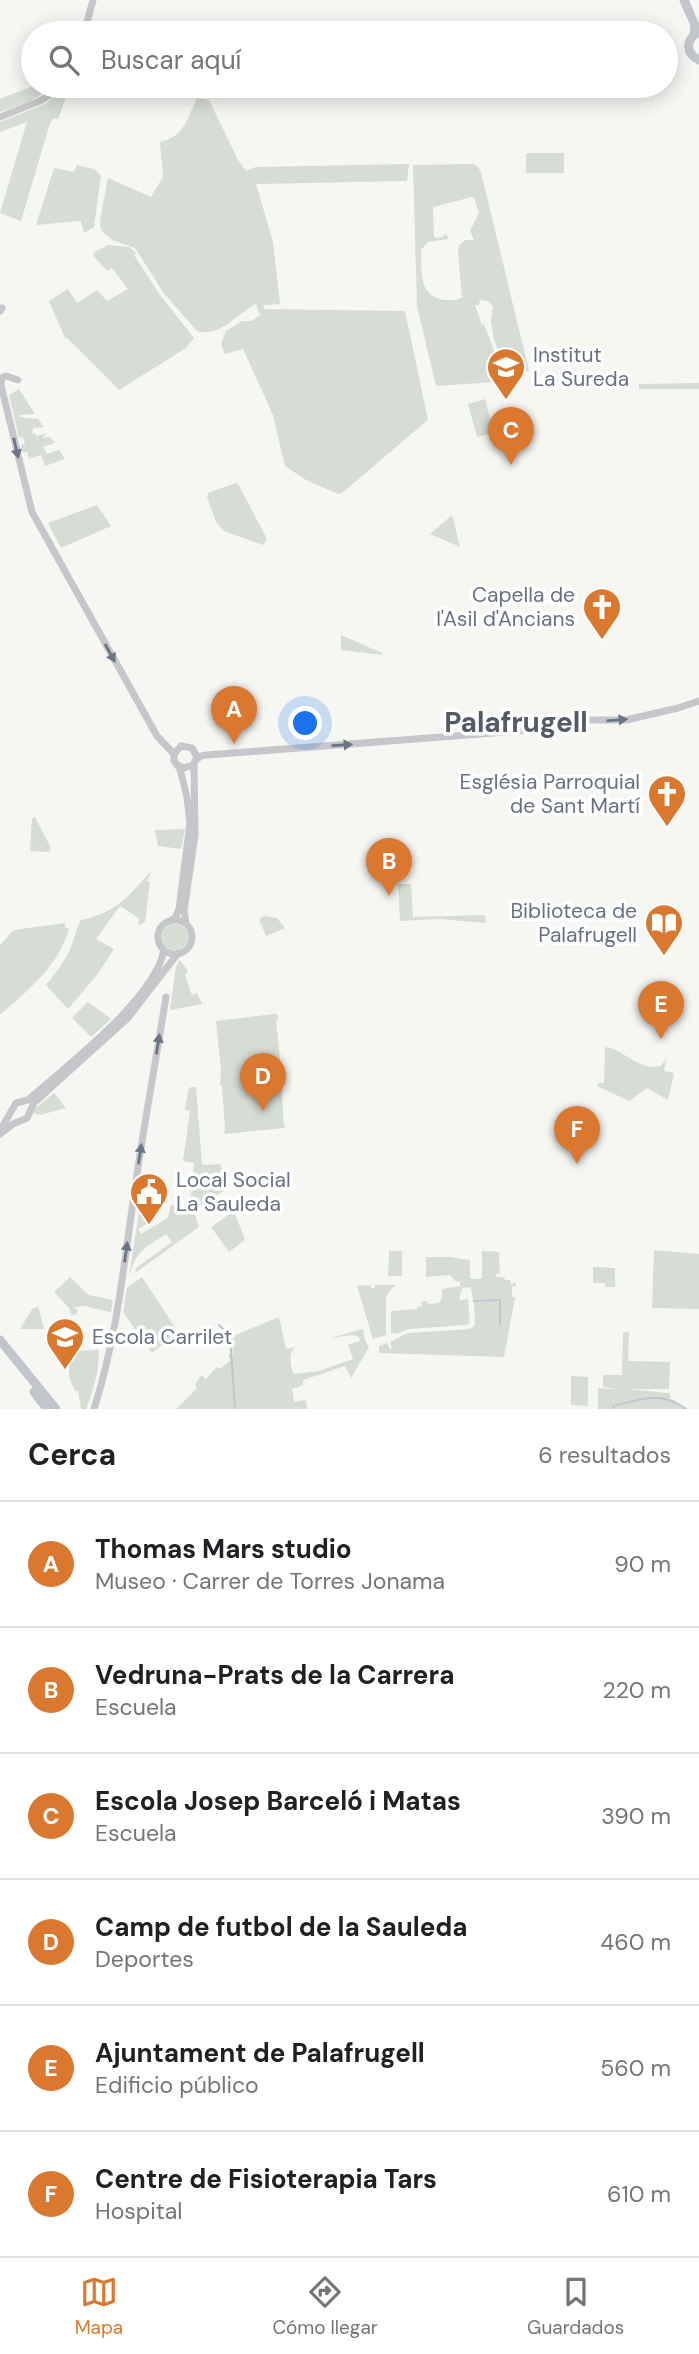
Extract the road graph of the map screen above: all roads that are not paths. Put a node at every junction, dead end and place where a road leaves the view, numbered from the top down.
1 (93, 0) edge
2 (686, 0) edge
3 (87, 21) edge
4 (697, 32) edge
5 (699, 60) edge
6 (48, 98) edge
7 (0, 117) edge
8 (18, 380) dead end
9 (0, 383) edge
10 (699, 701) edge
11 (174, 754) junction
12 (197, 758) junction
13 (177, 765) junction
14 (172, 920) junction
15 (186, 923) junction
16 (164, 950) junction
17 (178, 953) junction
18 (166, 997) dead end
19 (22, 1102) junction
20 (13, 1109) junction
21 (31, 1111) junction
22 (21, 1120) junction
23 (0, 1132) edge
24 (0, 1340) edge
25 (0, 1350) edge
26 (47, 1409) edge
27 (56, 1409) edge
28 (94, 1409) edge

1 - 3 street
2 - 4 main road
4 - 5 main road
6 - 7 street
8 - 9 street
9 -> 11 street
12 -> 10 street
11 - 12 street
11 - 13 street
12 - 13 street
12 - 15 street
13 - 14 street
14 - 15 street
14 - 16 street
15 - 17 street
16 - 17 street
16 - 19 street
17 - 21 street
28 -> 18 street
19 - 20 street
19 - 21 street
20 - 22 street
20 - 23 street
21 - 22 street
22 - 23 street
24 - 27 main road
25 - 26 main road

